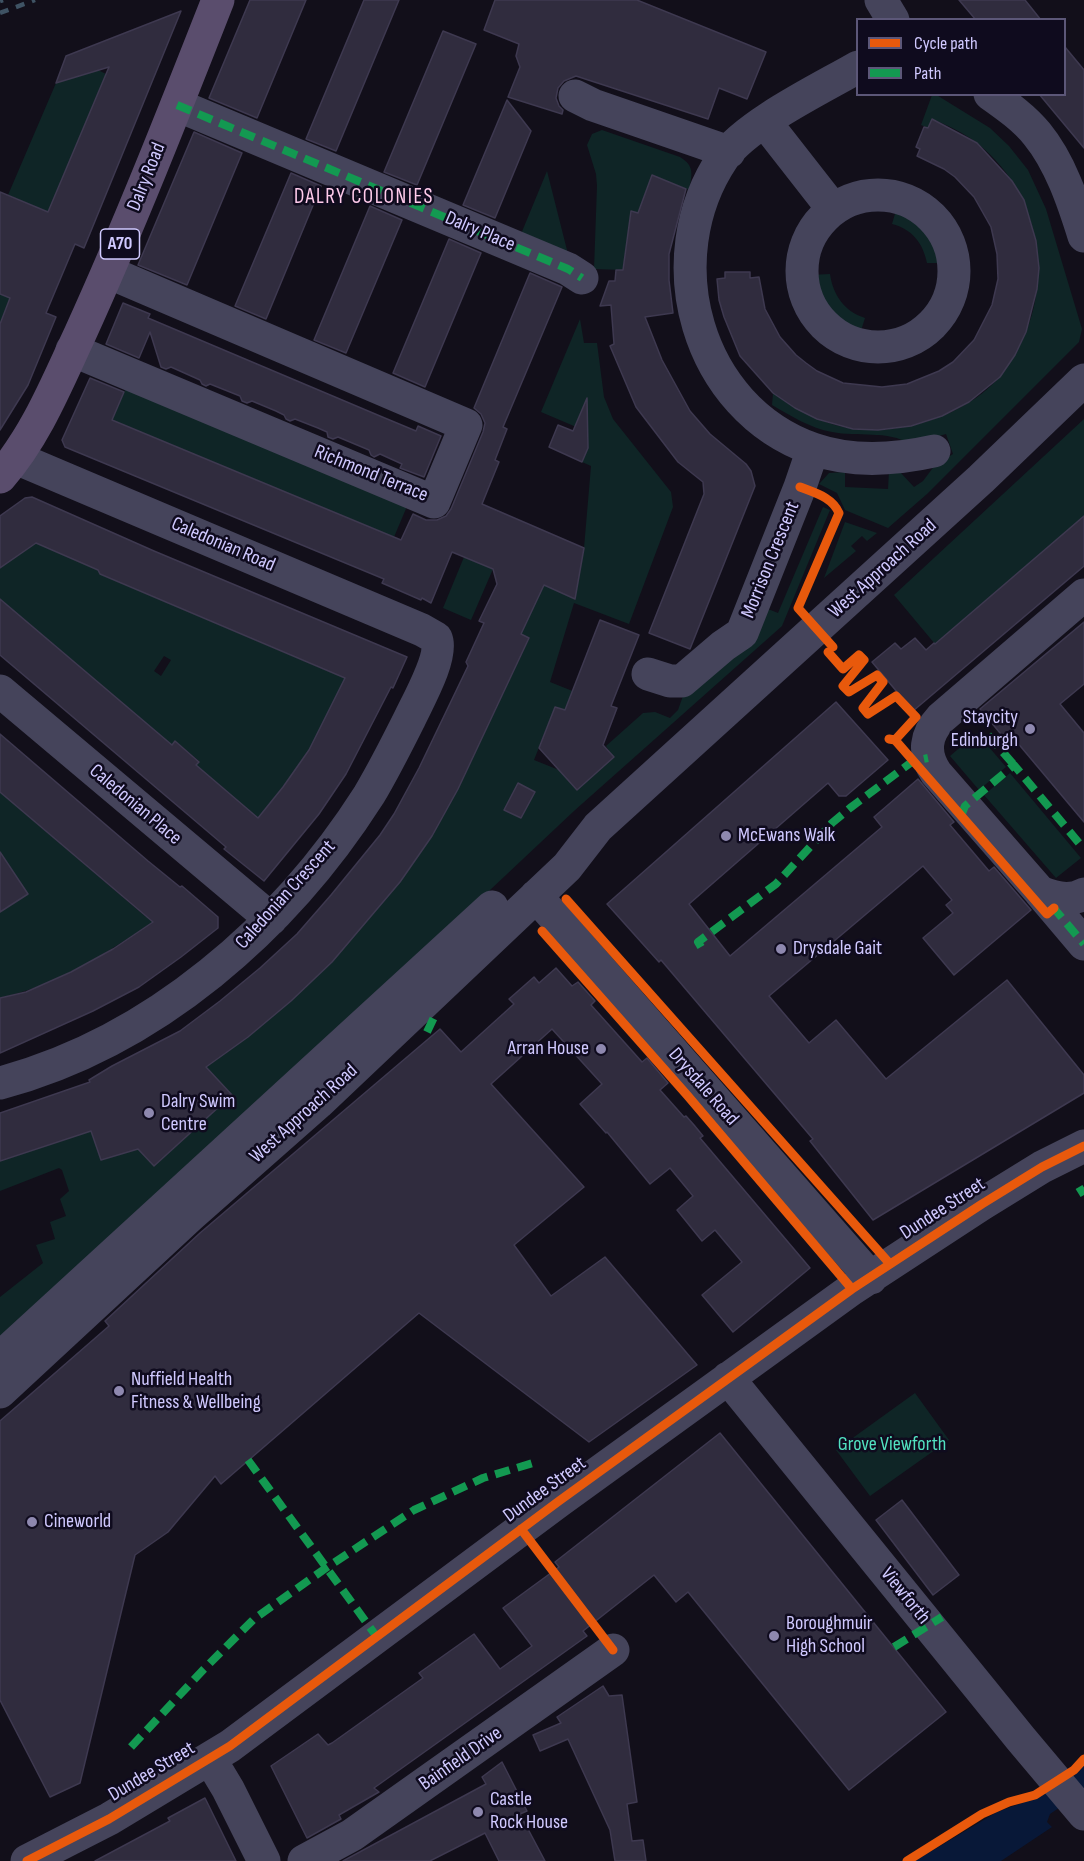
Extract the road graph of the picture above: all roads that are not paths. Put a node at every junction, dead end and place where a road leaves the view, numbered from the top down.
1 (218, 0) edge
2 (881, 0) edge
3 (892, 18) edge
4 (856, 68) edge
5 (575, 96) dead end
6 (993, 96) edge
7 (177, 105) junction
8 (765, 122) junction
9 (729, 152) junction
10 (833, 209) junction
11 (1084, 236) edge
12 (108, 273) junction
13 (582, 278) dead end
14 (72, 350) junction
15 (1084, 381) edge
16 (813, 449) junction
17 (934, 451) dead end
18 (8, 467) edge
19 (1084, 595) edge
20 (429, 633) joint
21 (648, 674) dead end
22 (0, 691) edge
23 (598, 827) junction
24 (1040, 892) junction
25 (1084, 894) edge
26 (536, 896) junction
27 (271, 919) junction
28 (1084, 944) edge
29 (0, 1083) edge
30 (1084, 1146) edge
31 (871, 1278) junction
32 (0, 1358) edge
33 (728, 1378) junction
34 (0, 1392) edge
35 (613, 1650) dead end
36 (210, 1759) junction
37 (1084, 1814) edge
38 (34, 1860) edge
39 (264, 1861) edge
40 (304, 1861) edge

1 - 7 main road, Dalry Road / A70
2 - 3 street
4 - 8 street
5 - 9 street
6 - 11 street
7 - 12 main road, Dalry Road / A70
7 - 13 street, Dalry Place
8 - 9 street
8 - 10 street
9 - 16 street
10 - 10 street
12 - 14 main road, Dalry Road / A70
12 - 14 street, Richmond Terrace
14 - 18 main road, Dalry Road / A70
15 - 23 street, West Approach Road
16 - 17 street
16 - 21 street, Morrison Crescent
18 - 20 street, Caledonian Road
19 - 24 street
20 - 27 street, Caledonian Crescent
22 - 27 street, Caledonian Place
23 - 26 street, West Approach Road
23 - 32 street, West Approach Road
24 - 25 street
24 - 28 street
26 - 31 street, Drysdale Road
26 - 34 street, West Approach Road
27 - 29 street, Caledonian Crescent
30 - 31 street, Dundee Street
31 - 33 street, Dundee Street
33 - 36 street, Dundee Street
33 - 37 street, Viewforth
35 - 40 street, Bainfield Drive
36 - 38 street, Dundee Street
36 - 39 street

